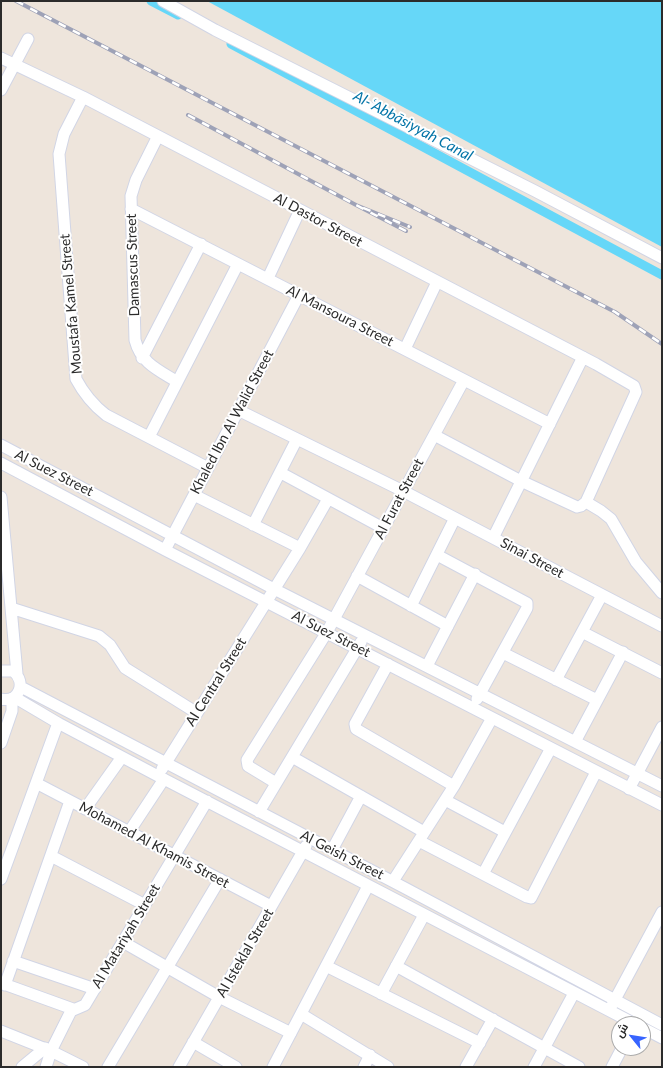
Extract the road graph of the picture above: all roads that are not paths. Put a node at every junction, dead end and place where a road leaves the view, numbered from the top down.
1 (163, 1) edge
2 (28, 39) dead end
3 (1, 58) edge
4 (14, 64) junction
5 (1, 90) edge
6 (83, 97) junction
7 (158, 136) junction
8 (131, 208) junction
9 (300, 210) junction
10 (201, 244) junction
11 (662, 258) edge
12 (238, 264) junction
13 (268, 278) junction
14 (437, 282) junction
15 (299, 295) junction
16 (405, 349) junction
17 (583, 357) junction
18 (142, 358) junction
19 (464, 380) junction
20 (176, 381) junction
21 (238, 410) junction
22 (550, 424) junction
23 (434, 435) junction
24 (149, 437) junction
25 (297, 439) junction
26 (1, 445) edge
27 (1, 463) edge
28 (208, 468) junction
29 (281, 473) junction
30 (521, 481) junction
31 (403, 491) junction
32 (194, 495) junction
33 (1, 497) edge
34 (328, 499) junction
35 (586, 502) junction
36 (455, 518) junction
37 (252, 524) junction
38 (383, 528) junction
39 (173, 535) junction
40 (493, 538) junction
41 (300, 548) junction
42 (165, 550) junction
43 (437, 555) junction
44 (475, 574) junction
45 (357, 576) junction
46 (274, 588) junction
47 (662, 593) edge
48 (602, 595) junction
49 (267, 601) junction
50 (411, 606) junction
51 (11, 608) junction
52 (334, 619) junction
53 (448, 626) junction
54 (662, 626) edge
55 (327, 632) junction
56 (582, 632) junction
57 (365, 635) junction
58 (357, 648) junction
59 (623, 652) junction
60 (503, 653) junction
61 (388, 664) junction
62 (427, 666) junction
63 (1, 671) edge
64 (662, 673) edge
65 (17, 674) junction
66 (556, 680) junction
67 (21, 687) junction
68 (480, 694) junction
69 (9, 698) edge
70 (597, 700) junction
71 (472, 707) junction
72 (197, 714) junction
73 (492, 718) junction
74 (58, 723) junction
75 (662, 727) edge
76 (575, 742) junction
77 (1, 743) edge
78 (551, 748) junction
79 (122, 757) junction
80 (292, 757) junction
81 (166, 763) junction
82 (596, 772) junction
83 (637, 774) junction
84 (161, 777) junction
85 (36, 783) junction
86 (276, 783) junction
87 (454, 786) junction
88 (662, 786) edge
89 (629, 789) junction
90 (361, 796) junction
91 (445, 800) junction
92 (70, 801) junction
93 (207, 801) junction
94 (662, 805) edge
95 (85, 809) junction
96 (259, 812) junction
97 (129, 832) junction
98 (505, 832) junction
99 (422, 836) junction
100 (310, 838) junction
101 (332, 850) junction
102 (303, 851) junction
103 (51, 856) junction
104 (175, 856) junction
105 (483, 874) junction
106 (1, 879) edge
107 (220, 879) junction
108 (392, 882) junction
109 (368, 886) junction
110 (404, 888) junction
111 (398, 901) junction
112 (145, 905) junction
113 (271, 906) junction
114 (662, 912) edge
115 (424, 915) junction
116 (123, 942) junction
117 (14, 961) junction
118 (326, 966) junction
119 (396, 966) junction
120 (166, 968) junction
121 (3, 984) edge
122 (95, 989) junction
123 (574, 993) junction
124 (381, 994) junction
125 (219, 997) junction
126 (614, 1000) junction
127 (73, 1009) junction
128 (608, 1011) junction
129 (301, 1014) junction
130 (618, 1016) edge
131 (493, 1020) junction
132 (662, 1025) edge
133 (1, 1031) edge
134 (651, 1032) edge
135 (291, 1033) junction
136 (662, 1038) edge
137 (194, 1042) junction
138 (480, 1043) junction
139 (544, 1048) junction
140 (48, 1050) junction
141 (370, 1056) junction
142 (618, 1056) edge
143 (575, 1066) edge
144 (22, 1067) edge
145 (46, 1067) edge
146 (83, 1067) edge
147 (108, 1067) edge
148 (179, 1067) edge
149 (236, 1067) edge
150 (273, 1067) edge
151 (364, 1067) edge
152 (388, 1067) edge
153 (466, 1067) edge
154 (534, 1067) edge
155 (612, 1067) edge

1 - 11 street
2 - 4 street
3 - 4 street, Al Dastor Street
4 - 5 street
4 - 6 street, Al Dastor Street
6 - 7 street, Al Dastor Street
6 - 24 street, Moustafa Kamel Street
7 - 8 street, Damascus Street
7 - 9 street, Al Dastor Street
8 - 10 street, Al Mansoura Street
8 - 18 street, Damascus Street
9 - 13 street
9 - 14 street, Al Dastor Street
10 - 12 street, Al Mansoura Street
10 - 18 street
12 - 13 street, Al Mansoura Street
12 - 20 street
13 - 15 street, Al Mansoura Street
14 - 16 street
14 - 17 street, Al Dastor Street
15 - 16 street, Al Mansoura Street
15 - 21 street, Khaled Ibn Al Walid Street
16 - 19 street, Al Mansoura Street
17 - 22 street
17 - 35 street, Al Dastor Street
18 - 20 street
19 - 22 street, Al Mansoura Street
19 - 23 street, Al Furat Street
20 - 24 street
21 - 25 street, Sinai Street
21 - 28 street, Khaled Ibn Al Walid Street
22 - 30 street
23 - 30 street
23 - 31 street, Al Furat Street
24 - 28 street, Moustafa Kamel Street
25 - 29 street
25 - 31 street, Sinai Street
26 - 39 street, Al Suez Street
27 - 42 street, Al Suez Street
28 - 32 street, Khaled Ibn Al Walid Street
29 - 34 street
29 - 37 street
30 - 35 street
30 - 40 street
31 - 36 street, Sinai Street
31 - 38 street, Al Furat Street
32 - 37 street
32 - 39 street, Khaled Ibn Al Walid Street
33 - 51 street
34 - 38 street
34 - 41 street, Al Central Street
35 - 47 street
36 - 40 street, Sinai Street
36 - 43 street
37 - 41 street
38 - 45 street, Al Furat Street
39 - 42 street, Khaled Ibn Al Walid Street
39 - 46 street, Al Suez Street
40 - 48 street, Sinai Street
41 - 46 street, Al Central Street
42 - 49 street, Al Suez Street
43 - 44 street
43 - 50 street
44 - 53 street
44 - 60 street
45 - 50 street
45 - 52 street, Al Furat Street
46 - 49 street, Al Central Street
46 - 52 street, Al Suez Street
48 - 54 street, Sinai Street
48 - 56 street
49 - 55 street, Al Suez Street
49 - 72 street, Al Central Street
50 - 53 street
51 - 65 street
51 - 72 street
52 - 55 street, Al Furat Street
52 - 57 street, Al Suez Street
53 - 62 street
55 - 58 street, Al Suez Street
55 - 86 street, Al Furat Street
56 - 59 street
56 - 66 street
57 - 58 street
57 - 62 street, Al Suez Street
58 - 61 street, Al Suez Street
58 - 80 street
59 - 64 street
59 - 70 street
60 - 66 street
60 - 68 street
61 - 71 street, Al Suez Street
61 - 87 street
62 - 68 street, Al Suez Street
63 - 65 street
65 - 67 street
66 - 70 street
67 - 69 street
67 - 81 street, Al Geish Street
68 - 71 street
68 - 76 street, Al Suez Street
69 - 74 street, Al Geish Street
69 - 77 street
70 - 76 street
71 - 73 street, Al Suez Street
72 - 81 street, Al Central Street
73 - 78 street, Al Suez Street
73 - 87 street
74 - 79 street, Al Geish Street
74 - 85 street
75 - 83 street
76 - 83 street, Al Suez Street
78 - 82 street, Al Suez Street
78 - 98 street
79 - 84 street, Al Geish Street
79 - 95 street
80 - 86 street
80 - 90 street
81 - 84 street, Al Central Street
81 - 96 street, Al Geish Street
82 - 89 street, Al Suez Street
82 - 105 street
83 - 88 street, Al Suez Street
83 - 89 street
84 - 93 street, Al Geish Street
84 - 97 street, Al Central Street
85 - 92 street, Mohamed Al Khamis Street
85 - 106 street
86 - 96 street
87 - 91 street
89 - 94 street, Al Suez Street
90 - 99 street
90 - 101 street
91 - 98 street
91 - 99 street
92 - 95 street, Mohamed Al Khamis Street
92 - 103 street
93 - 102 street, Al Geish Street
93 - 104 street, Al Matariyah Street
95 - 97 street, Mohamed Al Khamis Street
96 - 100 street, Al Geish Street
97 - 104 street, Mohamed Al Khamis Street
98 - 105 street
99 - 105 street
99 - 108 street
100 - 101 street, Al Geish Street
100 - 102 street, Al Isteklal Street
101 - 108 street, Al Geish Street
102 - 109 street, Al Geish Street
102 - 113 street, Al Isteklal Street
103 - 112 street
103 - 117 street
104 - 107 street, Mohamed Al Khamis Street
104 - 112 street, Al Matariyah Street
107 - 113 street, Mohamed Al Khamis Street
107 - 120 street
108 - 110 street, Al Geish Street
109 - 111 street, Al Geish Street
109 - 118 street
110 - 111 street
110 - 126 street, Al Geish Street
111 - 115 street, Al Geish Street
112 - 116 street, Al Matariyah Street
113 - 125 street, Al Isteklal Street
114 - 126 street
115 - 119 street
115 - 123 street, Al Geish Street
116 - 120 street
116 - 122 street, Al Matariyah Street
117 - 121 street
117 - 122 street
118 - 124 street
118 - 129 street
119 - 124 street
119 - 131 street
120 - 125 street
120 - 147 street
121 - 127 street
122 - 127 street, Al Matariyah Street
123 - 128 street, Al Geish Street
123 - 139 street
124 - 138 street
125 - 135 street
125 - 137 street, Al Isteklal Street
126 - 128 street
126 - 132 street, Al Geish Street
127 - 140 street, Al Matariyah Street
128 - 130 street, Al Geish Street
129 - 135 street
129 - 141 street
131 - 138 street
131 - 139 street
133 - 140 street
134 - 136 street
135 - 150 street
137 - 148 street, Al Isteklal Street
137 - 149 street
138 - 153 street
139 - 143 street
139 - 154 street
140 - 144 street
140 - 145 street, Al Matariyah Street
140 - 146 street
141 - 151 street
141 - 152 street
142 - 155 street

